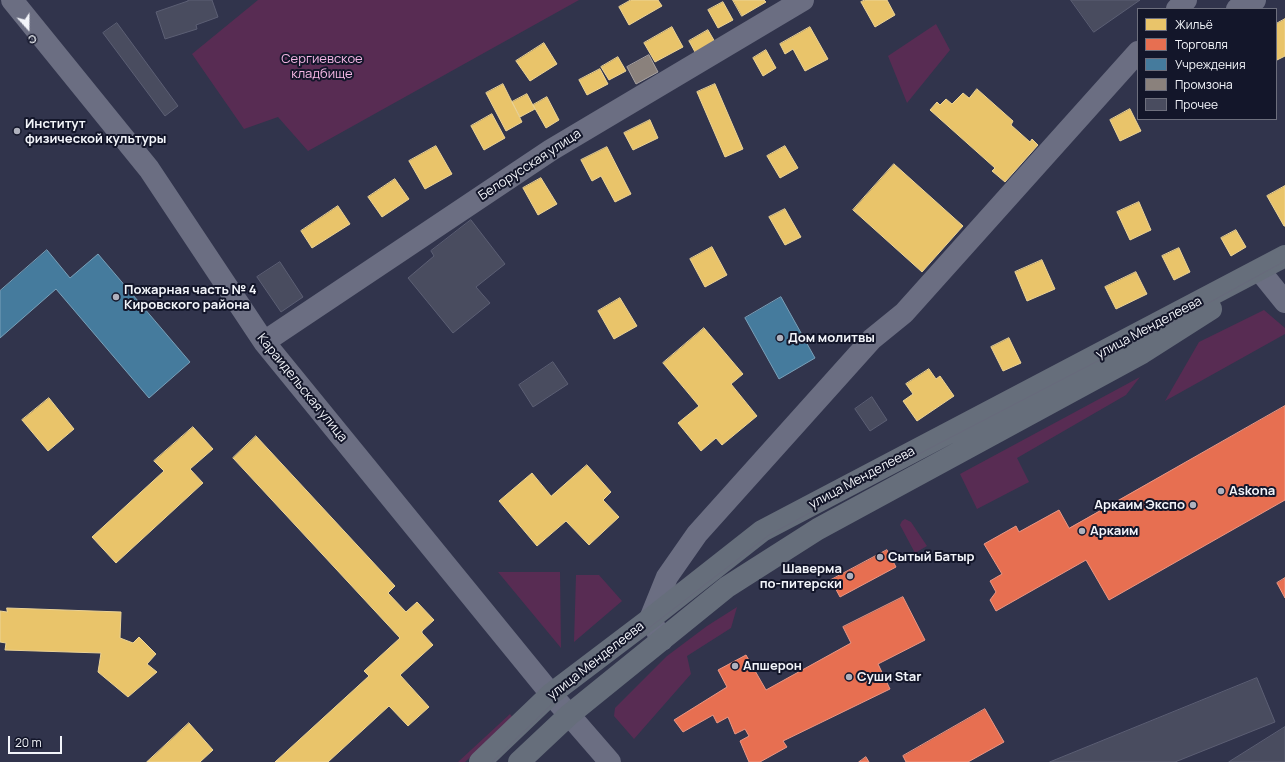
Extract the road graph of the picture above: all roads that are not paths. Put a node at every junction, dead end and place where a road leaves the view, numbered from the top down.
1 (12, 0) edge
2 (803, 0) edge
3 (1186, 0) edge
4 (1255, 0) edge
5 (1178, 8) edge
6 (1239, 8) edge
7 (1137, 53) edge
8 (1285, 256) edge
9 (1285, 260) edge
10 (1264, 276) junction
11 (1285, 302) edge
12 (264, 342) junction
13 (650, 619) junction
14 (662, 640) junction
15 (551, 694) junction
16 (569, 715) junction
17 (480, 762) edge
18 (519, 762) edge
19 (610, 762) edge

1 - 12 street, Караидельская улица
2 - 12 street, Белорусская улица
3 - 5 street
4 - 6 street
7 - 13 street
8 - 13 main road, улица Менделеева
9 - 10 main road, улица Менделеева
10 - 11 street
10 - 14 main road, улица Менделеева
12 - 15 street, Караидельская улица
13 - 14 street
13 - 15 main road, улица Менделеева
14 - 16 main road, улица Менделеева
15 - 16 street, Караидельская улица
15 - 17 main road, улица Менделеева
16 - 18 main road, улица Менделеева
16 - 19 street, Караидельская улица

